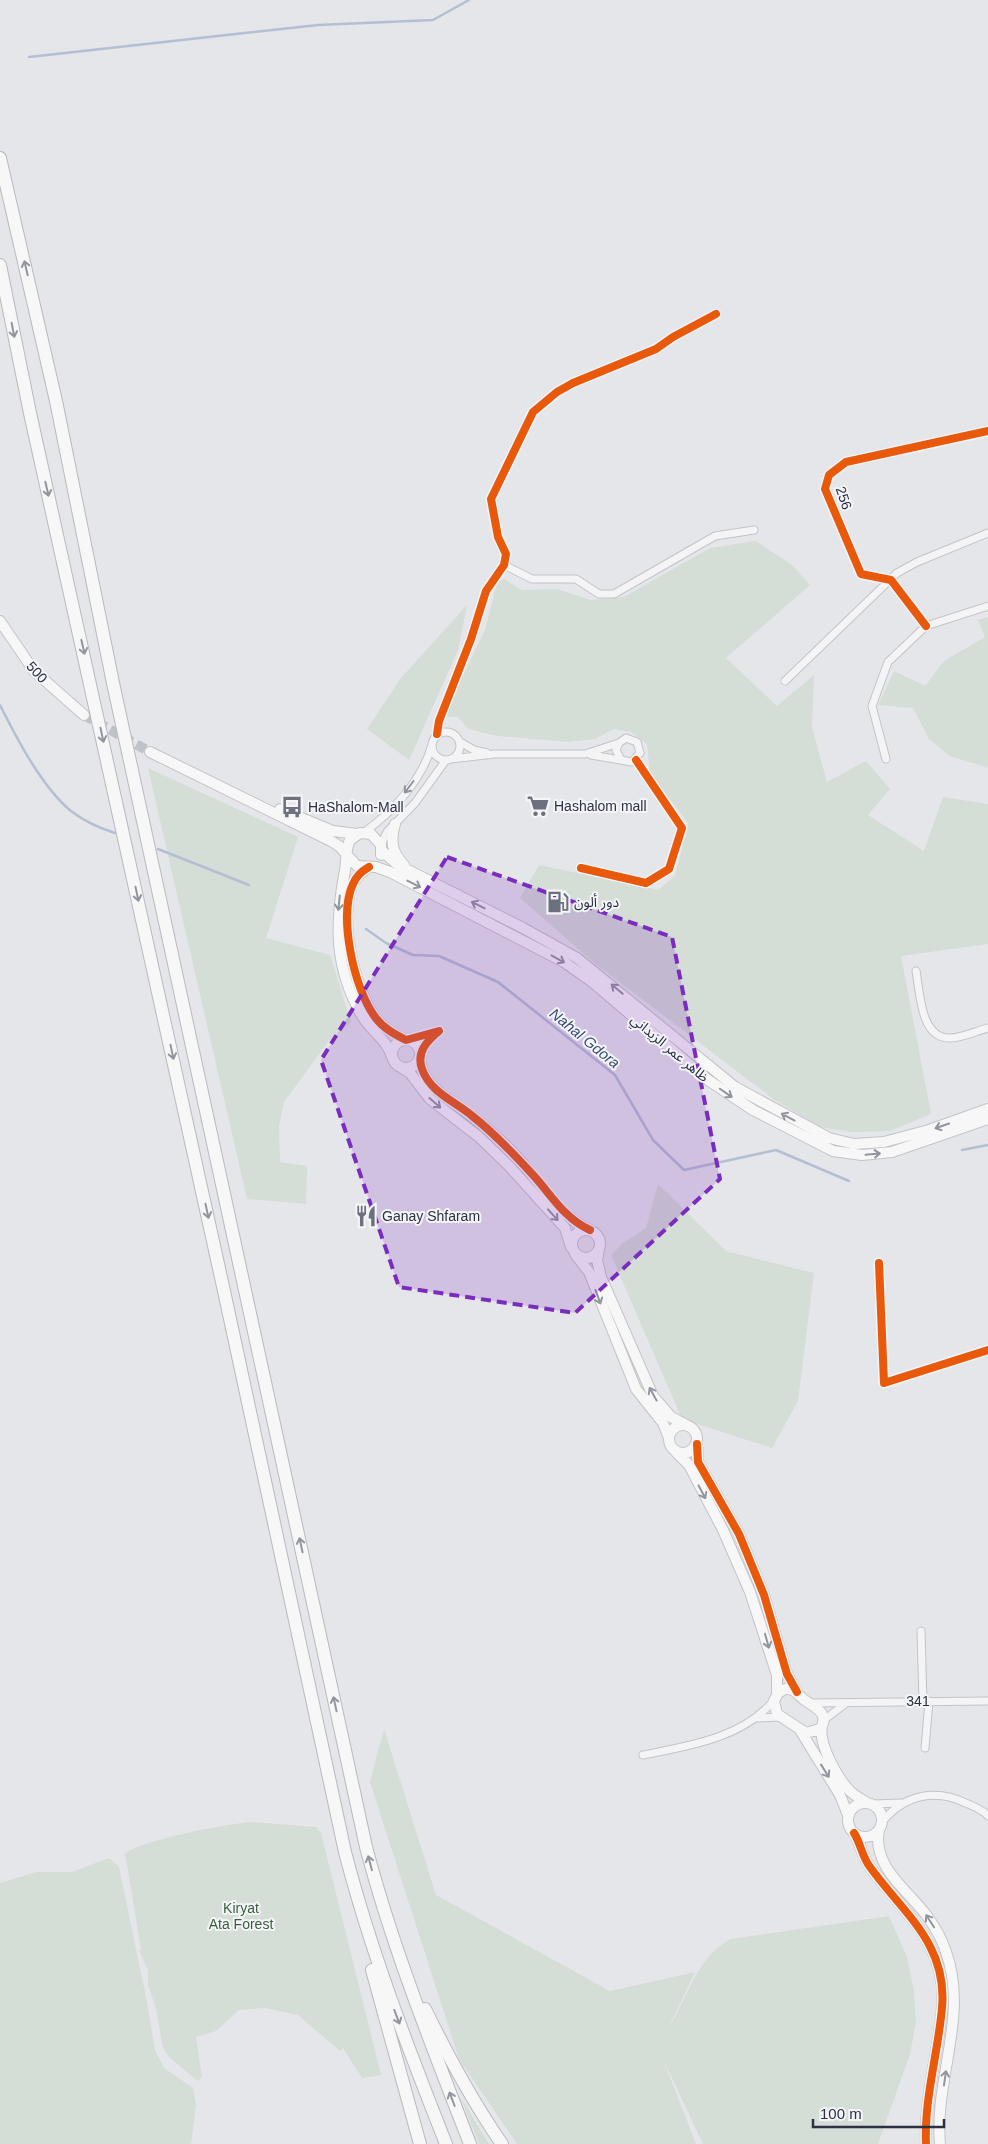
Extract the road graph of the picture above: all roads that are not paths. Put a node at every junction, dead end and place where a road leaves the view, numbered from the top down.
1 (0, 158) edge
2 (0, 265) edge
3 (716, 314) dead end
4 (988, 430) edge
5 (754, 530) dead end
6 (988, 533) edge
7 (504, 565) junction
8 (890, 580) junction
9 (988, 606) edge
10 (0, 621) edge
11 (926, 626) junction
12 (785, 682) dead end
13 (84, 715) tunnel mouth
14 (437, 734) junction
15 (460, 742) junction
16 (619, 743) junction
17 (432, 745) junction
18 (150, 752) tunnel mouth
19 (494, 754) junction
20 (585, 754) junction
21 (449, 759) junction
22 (886, 759) dead end
23 (621, 760) junction
24 (636, 760) junction
25 (210, 781) junction
26 (395, 824) junction
27 (360, 834) junction
28 (381, 848) junction
29 (347, 855) junction
30 (369, 867) junction
31 (581, 868) dead end
32 (408, 870) junction
33 (916, 971) dead end
34 (988, 1028) edge
35 (406, 1040) junction
36 (420, 1056) junction
37 (392, 1057) junction
38 (402, 1068) junction
39 (988, 1109) edge
40 (988, 1119) edge
41 (590, 1230) junction
42 (599, 1249) junction
43 (573, 1251) junction
44 (879, 1264) dead end
45 (988, 1350) edge
46 (688, 1426) junction
47 (669, 1438) junction
48 (697, 1444) junction
49 (676, 1452) junction
50 (921, 1631) dead end
51 (797, 1692) junction
52 (776, 1697) junction
53 (926, 1701) junction
54 (988, 1701) edge
55 (810, 1703) junction
56 (848, 1703) junction
57 (783, 1717) junction
58 (753, 1719) junction
59 (823, 1723) junction
60 (799, 1729) junction
61 (925, 1748) dead end
62 (643, 1755) dead end
63 (869, 1803) junction
64 (902, 1803) junction
65 (848, 1815) junction
66 (988, 1816) edge
67 (337, 1819) junction
68 (881, 1826) junction
69 (854, 1833) junction
70 (377, 1888) junction
71 (420, 2144) edge
72 (446, 2144) edge
73 (470, 2144) edge
74 (502, 2144) edge
75 (926, 2144) edge
76 (940, 2144) edge

70 -> 1 highway
2 -> 67 highway
3 - 7 street
4 - 8 street, 256
5 - 7 street
6 - 8 street
7 - 14 street
8 - 11 street
8 - 12 street
9 - 11 street
10 - 13 street, 500
11 - 22 street
14 - 15 street
14 - 17 street
15 - 19 street
15 - 21 street
16 - 20 street
16 - 23 street
16 - 24 street
17 - 21 street
17 -> 27 street
18 - 25 street
19 - 20 street
19 - 21 street
20 - 23 street
21 - 26 street
23 - 24 street
24 - 31 street
25 - 27 street
25 - 29 street
26 - 28 street
26 - 32 street
27 - 28 street
27 - 29 street
28 - 30 street
28 - 32 street, ظاهر عمر الزيداني
29 - 30 street
29 -> 37 street
30 - 35 street
30 -> 40 street, ظاهر عمر الزيداني
39 -> 32 street, ظاهر عمر الزيداني
33 - 34 street
35 - 36 street
35 - 36 street
35 - 37 street
36 - 38 street
36 - 41 street
37 - 38 street
38 -> 43 street
41 - 42 street
41 - 43 street
42 - 43 street
46 -> 42 street
43 -> 47 street
44 - 45 street
46 - 47 street
46 - 48 street
47 - 49 street
48 - 49 street
48 - 51 street
49 -> 52 street
50 - 53 street
51 - 52 street
51 - 55 street
52 - 57 street
52 - 58 street
53 - 54 street, 341
53 - 56 street, 341
53 - 61 street
55 - 56 street, 341
55 - 59 street
56 - 59 street
57 - 58 street
57 - 60 street
58 - 62 street
59 - 60 street
59 - 63 street
60 -> 65 street
63 - 64 street
63 - 65 street
63 - 68 street
64 - 66 street
64 - 68 street
65 - 69 street
67 - 71 highway
67 -> 72 highway
68 - 69 street
76 -> 68 street
69 - 75 street
73 -> 70 highway
70 - 74 highway

